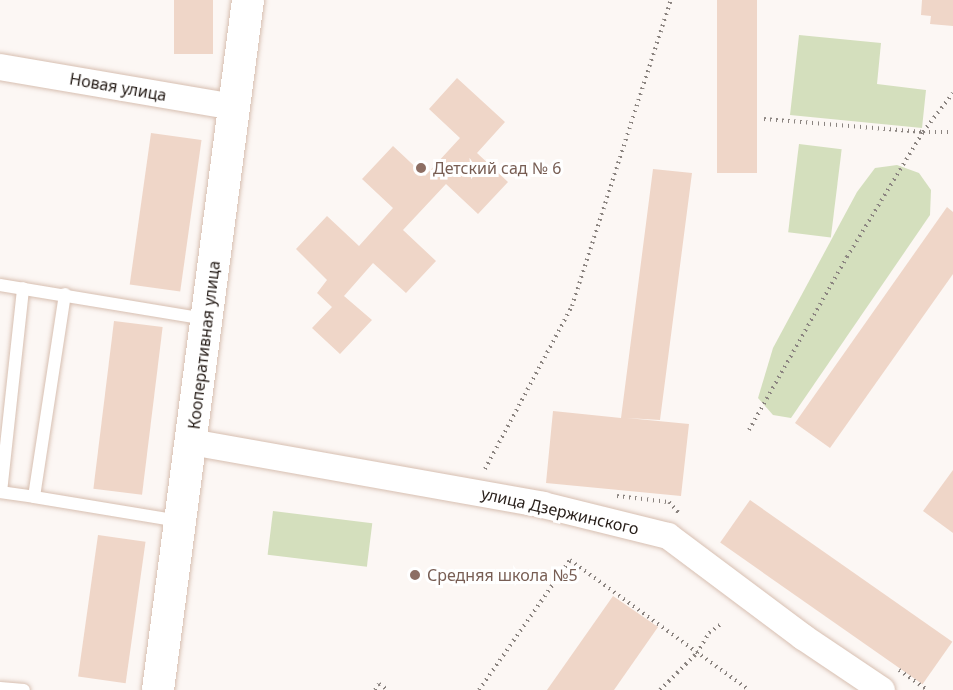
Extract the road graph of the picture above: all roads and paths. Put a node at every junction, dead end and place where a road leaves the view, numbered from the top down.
1 (248, 0) edge
2 (672, 0) edge
3 (0, 67) edge
4 (953, 93) edge
5 (235, 107) junction
6 (764, 119) dead end
7 (923, 132) junction
8 (953, 132) edge
9 (0, 285) edge
10 (22, 288) junction
11 (65, 294) junction
12 (207, 319) junction
13 (749, 430) dead end
14 (191, 441) junction
15 (485, 469) dead end
16 (0, 492) edge
17 (34, 497) junction
18 (179, 520) junction
19 (721, 624) dead end
20 (697, 654) junction
21 (0, 688) edge
22 (24, 690) edge
23 (158, 690) edge
24 (375, 690) edge
25 (388, 690) edge
26 (479, 690) edge
27 (660, 690) edge
28 (749, 690) edge
29 (882, 690) edge

1 - 5 street, Кооперативная улица
2 - 15 path
3 - 5 street, Новая улица
4 - 7 path
5 - 12 street, Кооперативная улица
6 - 7 path
7 - 8 path
7 - 13 path
9 - 10 lane
10 - 11 lane
10 - 16 lane
11 - 12 lane
11 - 17 lane
12 - 14 street, Кооперативная улица
14 - 18 street, Кооперативная улица
14 - 29 street, улица Дзержинского
16 - 17 lane
17 - 18 lane
18 - 23 street, Кооперативная улица
19 - 20 path
20 - 26 path
20 - 27 path
20 - 28 path
21 - 22 lane
24 - 25 path

